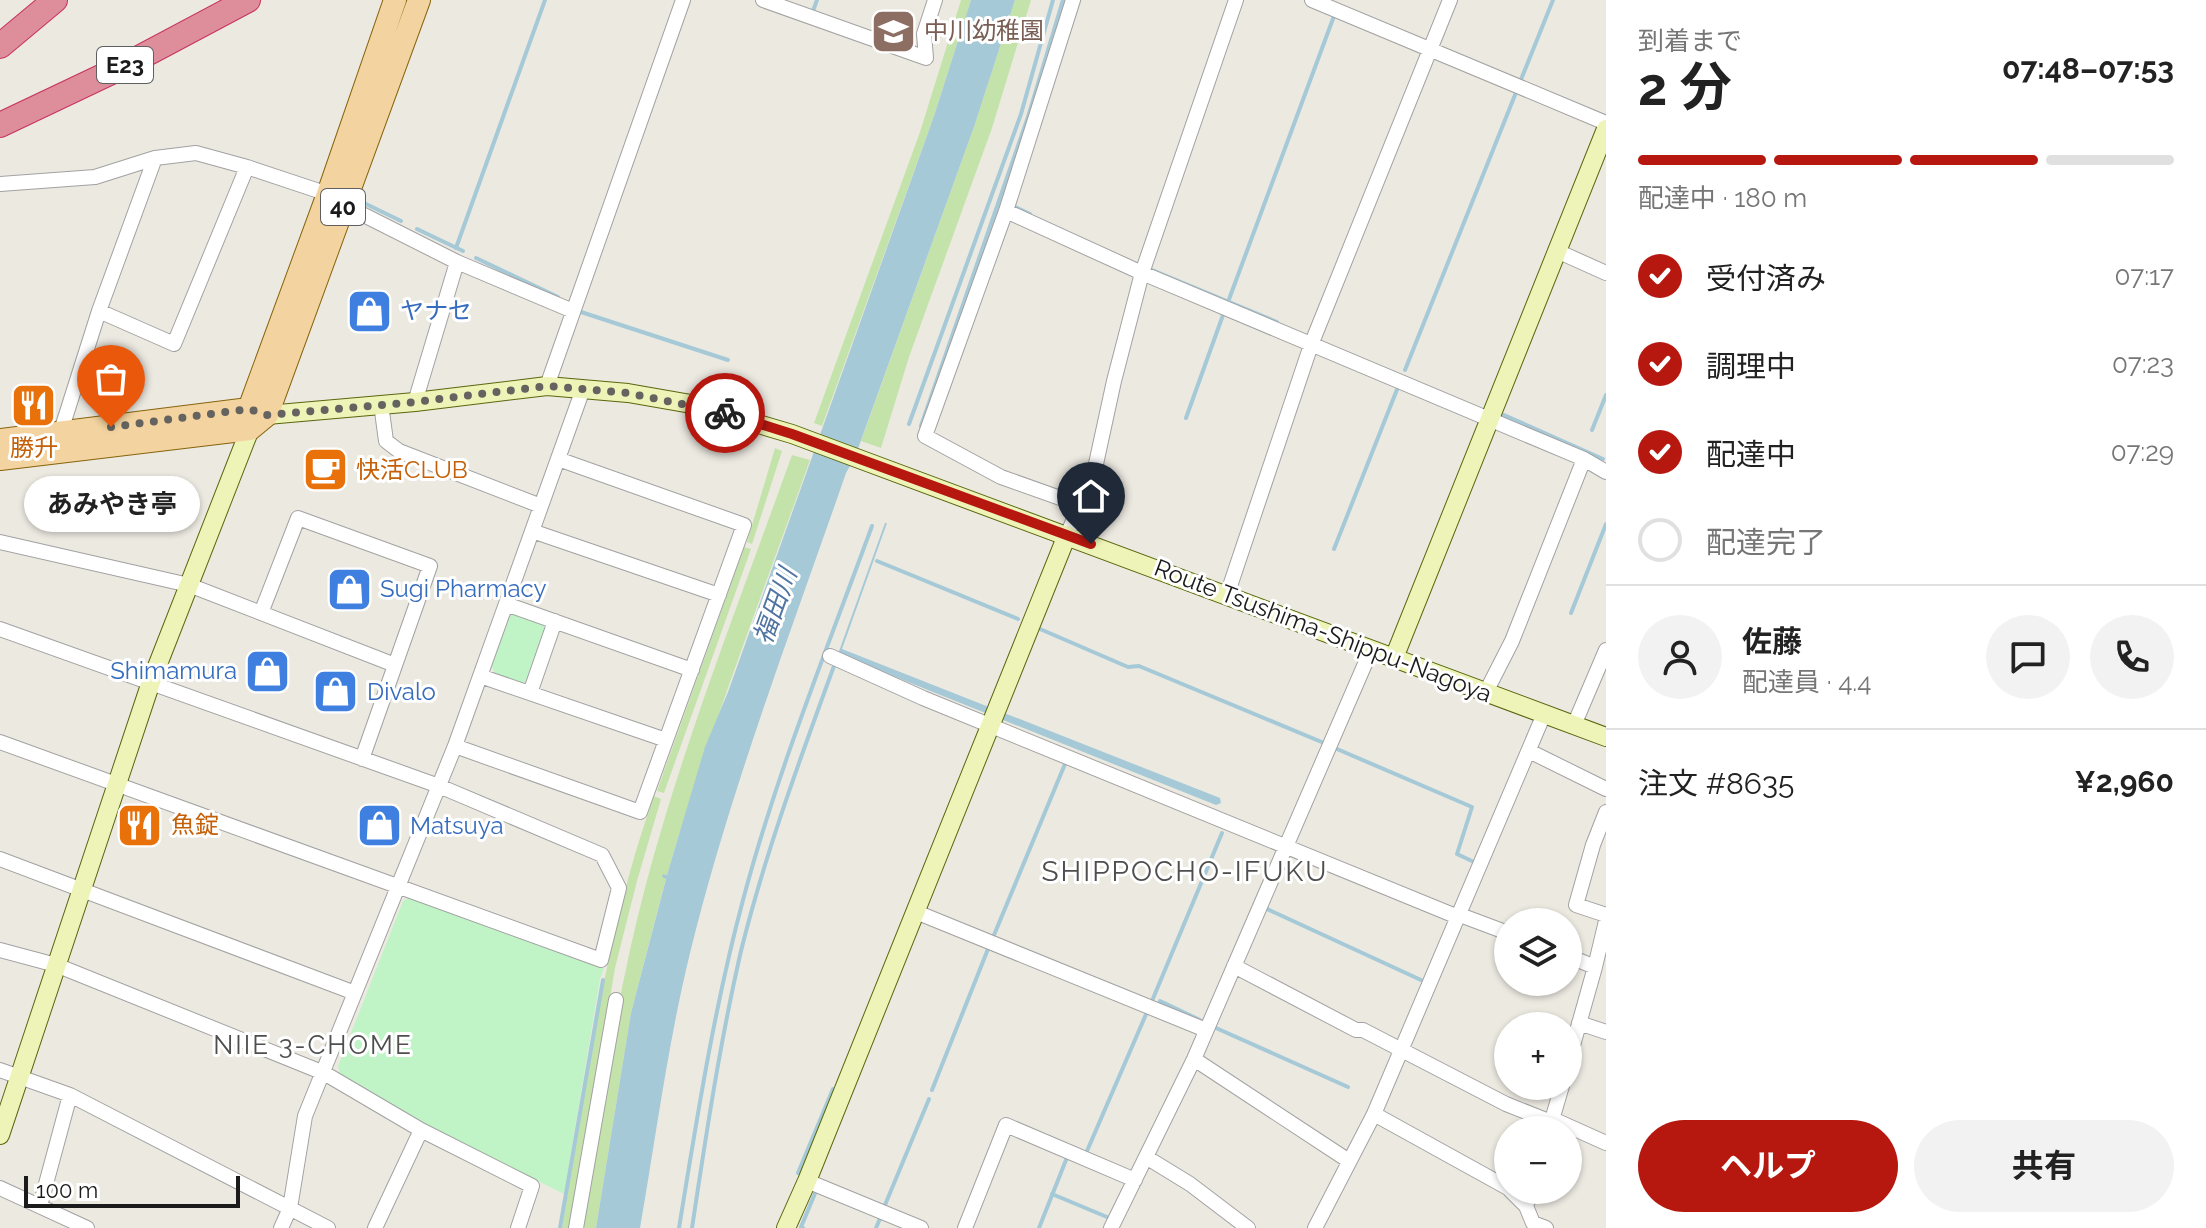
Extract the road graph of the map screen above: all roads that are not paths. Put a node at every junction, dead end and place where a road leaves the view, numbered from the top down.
1 (55, 0) edge
2 (248, 0) edge
3 (395, 0) edge
4 (419, 0) edge
5 (683, 0) edge
6 (763, 0) edge
7 (935, 0) edge
8 (1073, 0) edge
9 (1236, 0) edge
10 (1312, 0) edge
11 (1450, 0) edge
12 (0, 46) edge
13 (1430, 50) junction
14 (0, 125) edge
15 (1606, 126) edge
16 (155, 158) junction
17 (247, 167) junction
18 (0, 184) edge
19 (336, 200) junction
20 (1006, 211) junction
21 (1557, 251) junction
22 (457, 262) junction
23 (1142, 273) junction
24 (1606, 273) edge
25 (99, 311) junction
26 (573, 311) junction
27 (1311, 345) junction
28 (547, 386) junction
29 (583, 389) junction
30 (415, 402) junction
31 (381, 404) junction
32 (255, 418) junction
33 (1490, 420) junction
34 (60, 434) junction
35 (0, 440) edge
36 (0, 459) edge
37 (558, 459) junction
38 (1584, 459) junction
39 (1606, 472) edge
40 (1080, 505) junction
41 (541, 506) junction
42 (532, 531) junction
43 (1067, 535) junction
44 (0, 542) edge
45 (189, 585) junction
46 (719, 595) junction
47 (1227, 595) junction
48 (506, 604) junction
49 (261, 613) junction
50 (555, 621) junction
51 (0, 629) edge
52 (1371, 650) junction
53 (1606, 650) edge
54 (830, 656) dead end
55 (1394, 658) junction
56 (395, 665) junction
57 (692, 670) junction
58 (480, 676) junction
59 (151, 682) junction
60 (1486, 692) junction
61 (530, 693) junction
62 (1544, 714) junction
63 (994, 717) junction
64 (1574, 725) junction
65 (1606, 737) edge
66 (666, 740) junction
67 (0, 742) edge
68 (455, 746) junction
69 (1529, 751) junction
70 (362, 759) junction
71 (116, 783) junction
72 (439, 786) junction
73 (1606, 789) edge
74 (1606, 812) edge
75 (1286, 847) junction
76 (0, 859) edge
77 (399, 887) junction
78 (81, 889) junction
79 (916, 912) junction
80 (1459, 916) junction
81 (1606, 918) edge
82 (1494, 928) edge
83 (0, 950) edge
84 (56, 965) junction
85 (1234, 966) junction
86 (1598, 974) edge
87 (355, 993) junction
88 (616, 1000) dead end
89 (1582, 1015) edge
90 (1582, 1024) edge
91 (1206, 1030) junction
92 (1606, 1032) edge
93 (1401, 1051) junction
94 (1194, 1059) junction
95 (0, 1070) edge
96 (324, 1073) junction
97 (21, 1077) junction
98 (70, 1095) junction
99 (1374, 1114) junction
100 (1530, 1116) edge
101 (421, 1130) junction
102 (1582, 1132) edge
103 (0, 1135) edge
104 (1606, 1143) edge
105 (1146, 1157) junction
106 (1349, 1161) junction
107 (1135, 1180) junction
108 (807, 1181) junction
109 (1494, 1181) edge
110 (0, 1188) edge
111 (40, 1206) junction
112 (1526, 1206) edge
113 (290, 1208) junction
114 (1537, 1226) edge
115 (87, 1228) edge
116 (281, 1228) edge
117 (328, 1228) edge
118 (375, 1228) edge
119 (518, 1228) edge
120 (576, 1228) edge
121 (786, 1228) edge
122 (921, 1228) edge
123 (965, 1228) edge
124 (1111, 1228) edge
125 (1248, 1228) edge
126 (1315, 1228) edge

1 - 12 highway
2 - 14 highway, E23
3 - 19 main road, 40
4 - 19 main road, 40
5 - 26 street
6 - 7 street
8 - 20 street
9 - 23 street
10 - 13 street
11 - 13 street
13 - 15 street
13 - 27 street
15 - 21 street
16 - 17 street
16 - 18 street
16 - 25 street
17 - 19 street
17 - 25 street
19 - 22 street
19 - 32 main road, 40
20 - 23 street
20 - 40 street
21 - 24 street
21 - 33 street
22 - 26 street
22 - 30 street
23 - 27 street
23 - 40 street
25 - 34 street
26 - 28 street
27 - 33 street
27 - 47 street
28 - 29 street, Route Tsushima-Shippu-Nagoya
28 - 30 street, Route Tsushima-Shippu-Nagoya
29 - 37 street
29 - 43 street, Route Tsushima-Shippu-Nagoya
30 - 31 street, Route Tsushima-Shippu-Nagoya
31 - 32 street, Route Tsushima-Shippu-Nagoya
31 - 41 street
32 - 34 main road
32 - 36 main road
32 - 45 street
33 - 38 street
33 - 55 street
34 - 35 main road
37 - 41 street
37 - 46 street
38 - 39 street
38 - 60 street
40 - 43 street
41 - 42 street
42 - 46 street
42 - 48 street
43 - 47 street, Route Tsushima-Shippu-Nagoya
43 - 63 street
44 - 45 street
45 - 49 street
45 - 59 street
46 - 57 street
47 - 52 street, Route Tsushima-Shippu-Nagoya
48 - 50 street
48 - 58 street
49 - 56 street
49 - 56 street
50 - 57 street
50 - 61 street
51 - 59 street
52 - 55 street, Route Tsushima-Shippu-Nagoya
52 - 75 street
53 - 64 street
54 - 63 street
55 - 60 street, Route Tsushima-Shippu-Nagoya
56 - 70 street
57 - 66 street
58 - 61 street
58 - 68 street
59 - 70 street
59 - 71 street
60 - 62 street, Route Tsushima-Shippu-Nagoya
61 - 66 street
62 - 64 street, Route Tsushima-Shippu-Nagoya
62 - 69 street
63 - 75 street
63 - 79 street
64 - 65 street, Route Tsushima-Shippu-Nagoya
66 - 68 street
67 - 71 street
68 - 72 street
69 - 73 street
69 - 80 street
70 - 72 street
71 - 77 street
71 - 78 street
72 - 77 street
72 - 77 street
74 - 81 street
75 - 80 street
75 - 85 street
76 - 78 street
77 - 87 street
78 - 84 street
78 - 87 street
79 - 91 street
79 - 108 street
80 - 82 street
80 - 93 street
81 - 86 street
83 - 84 street
84 - 96 street
84 - 97 street
85 - 91 street
85 - 93 street
86 - 89 street
87 - 96 street
88 - 120 street
90 - 92 street
91 - 94 street
93 - 99 street
93 - 100 street
94 - 105 street
94 - 106 street
95 - 97 street
96 - 101 street
96 - 113 street
97 - 98 street
97 - 103 street
98 - 111 street
98 - 113 street
99 - 106 street
99 - 109 street
101 - 118 street
101 - 119 street
102 - 104 street
105 - 107 street
105 - 125 street
106 - 126 street
107 - 123 street
107 - 124 street
108 - 121 street
108 - 122 street
110 - 111 street
111 - 115 street
112 - 114 street
113 - 116 street
113 - 117 street

